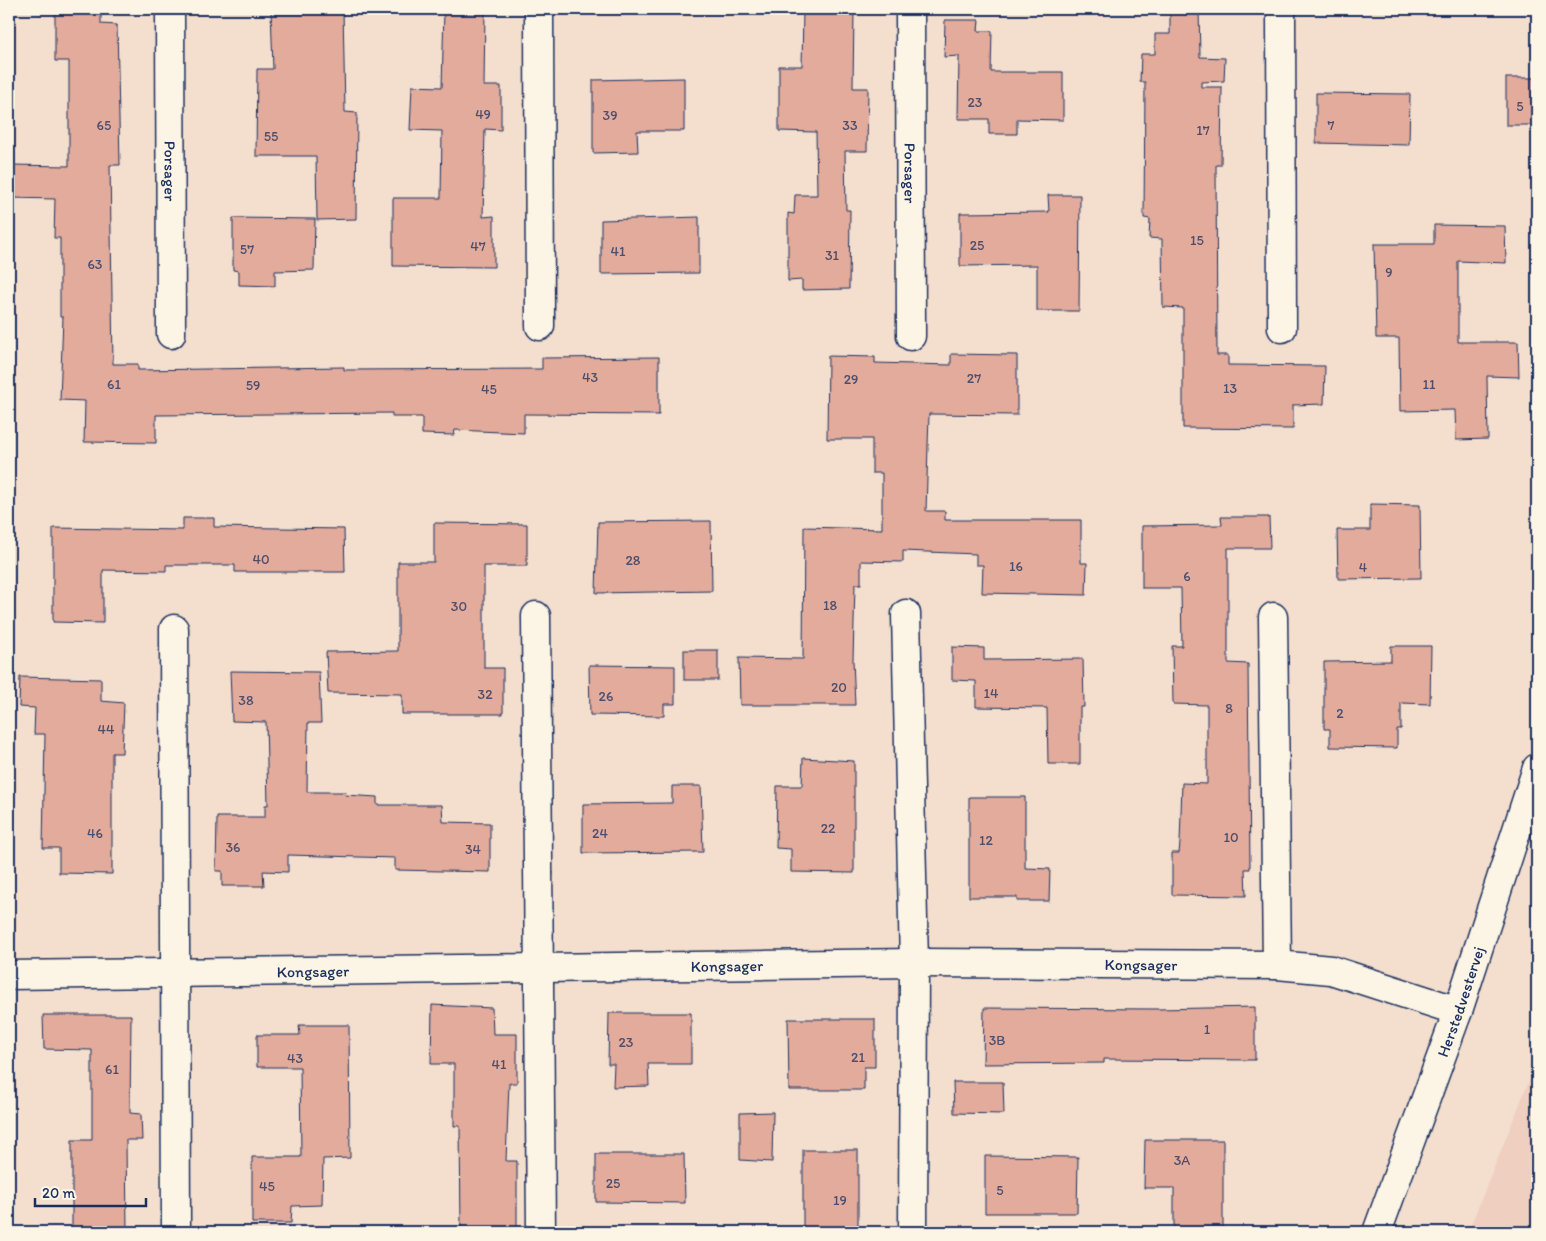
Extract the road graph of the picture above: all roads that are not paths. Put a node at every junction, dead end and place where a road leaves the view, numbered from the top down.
1 (170, 9) edge
2 (539, 9) edge
3 (910, 9) edge
4 (1281, 9) edge
5 (540, 326) dead end
6 (1282, 328) dead end
7 (171, 334) dead end
8 (911, 336) dead end
9 (906, 614) dead end
10 (536, 616) dead end
11 (1273, 617) dead end
12 (174, 629) dead end
13 (1537, 768) edge
14 (914, 964) junction
15 (1277, 965) junction
16 (539, 970) junction
17 (9, 975) edge
18 (176, 975) junction
19 (1458, 1011) junction
20 (176, 1232) edge
21 (541, 1232) edge
22 (913, 1232) edge
23 (1377, 1232) edge

1 - 7 street, Porsager
2 - 5 street
3 - 8 street, Porsager
4 - 6 street
9 - 14 street
10 - 16 street
11 - 15 street
12 - 18 street
13 - 19 street, Herstedvestervej
14 - 15 street, Kongsager
14 - 16 street, Kongsager
14 - 22 street
15 - 19 street, Kongsager
16 - 18 street, Kongsager
16 - 21 street
17 - 18 street, Kongsager
18 - 20 street
19 - 23 street, Herstedvestervej

